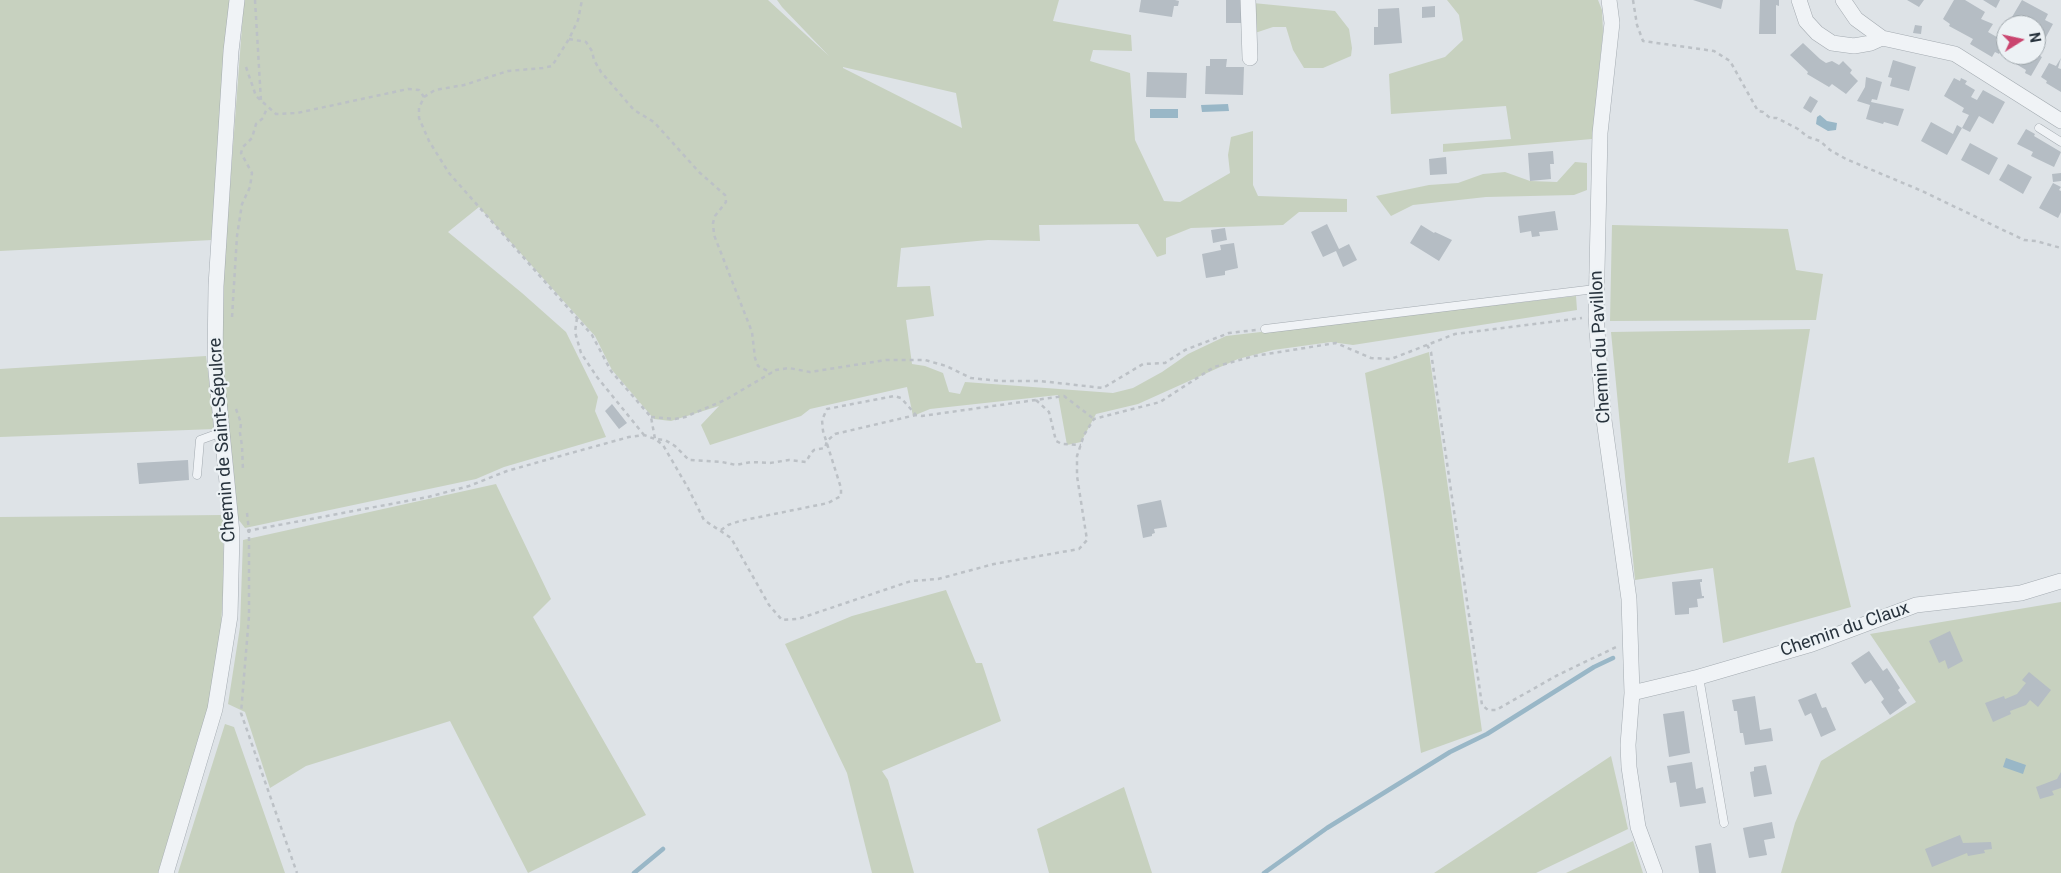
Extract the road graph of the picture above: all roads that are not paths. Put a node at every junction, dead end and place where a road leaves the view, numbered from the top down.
1 (237, 0) edge
2 (1248, 0) edge
3 (1609, 0) edge
4 (1799, 0) edge
5 (1843, 0) edge
6 (1882, 38) junction
7 (1250, 58) dead end
8 (2061, 121) edge
9 (2039, 128) dead end
10 (2061, 142) edge
11 (1595, 289) junction
12 (1265, 329) road end
13 (222, 432) junction
14 (197, 475) dead end
15 (2061, 581) edge
16 (1699, 677) junction
17 (1632, 692) junction
18 (1724, 823) dead end
19 (166, 873) edge
20 (1655, 873) edge

1 - 13 street, Chemin de Saint-Sépulcre
2 - 7 street
3 - 11 street, Chemin du Pavillon
4 - 6 street
5 - 6 street
6 - 8 street
9 - 10 lane
11 - 12 lane
11 - 17 street, Chemin du Pavillon
13 - 14 lane
13 - 19 street, Chemin de Saint-Sépulcre
15 - 16 street, Chemin du Claux
16 - 17 street, Chemin du Claux
16 - 18 lane
17 - 20 street, Chemin du Pavillon

